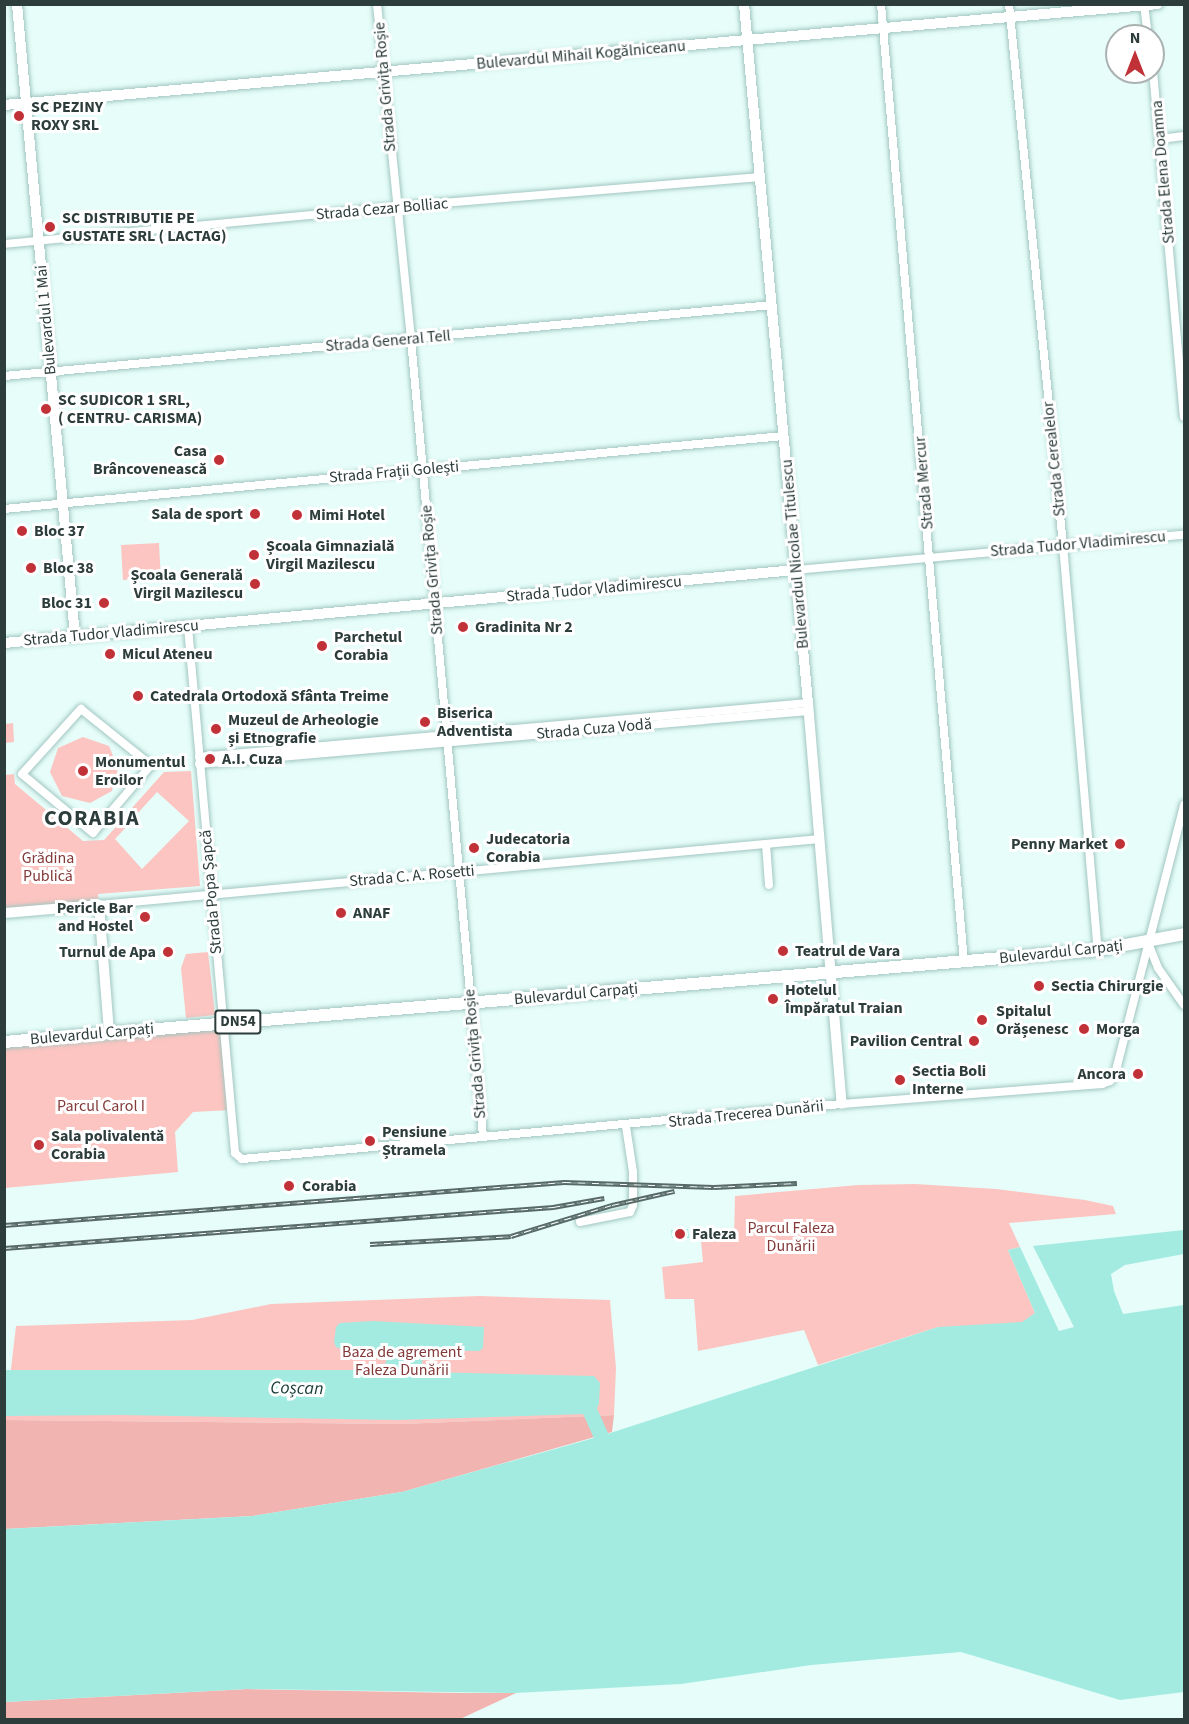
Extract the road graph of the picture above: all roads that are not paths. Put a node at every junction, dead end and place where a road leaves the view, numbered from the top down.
1 (17, 4) edge
2 (376, 4) edge
3 (744, 4) edge
4 (881, 4) edge
5 (1009, 4) edge
6 (1158, 4) edge
7 (1144, 5) edge
8 (1011, 18) junction
9 (1146, 24) edge
10 (883, 30) junction
11 (748, 41) junction
12 (384, 72) junction
13 (1154, 84) edge
14 (25, 104) junction
15 (4, 105) edge
16 (1185, 136) edge
17 (1160, 139) junction
18 (760, 177) junction
19 (395, 207) junction
20 (39, 242) junction
21 (4, 244) edge
22 (772, 305) junction
23 (411, 339) junction
24 (50, 372) junction
25 (4, 376) edge
26 (1185, 417) edge
27 (784, 436) junction
28 (423, 469) junction
29 (63, 504) junction
30 (4, 509) edge
31 (1185, 535) edge
32 (1063, 545) junction
33 (930, 557) junction
34 (796, 570) junction
35 (435, 603) junction
36 (188, 627) junction
37 (75, 636) junction
38 (4, 643) edge
39 (809, 707) junction
40 (446, 738) junction
41 (199, 760) junction
42 (22, 774) joint
43 (1185, 805) edge
44 (820, 838) junction
45 (766, 844) junction
46 (459, 872) junction
47 (769, 885) dead end
48 (212, 894) junction
49 (99, 905) junction
50 (4, 913) edge
51 (1185, 934) edge
52 (1148, 942) junction
53 (1098, 950) junction
54 (964, 962) junction
55 (831, 974) junction
56 (1169, 986) junction
57 (1185, 993) edge
58 (471, 1003) junction
59 (1185, 1005) edge
60 (223, 1023) junction
61 (109, 1032) junction
62 (4, 1042) edge
63 (842, 1104) junction
64 (626, 1126) junction
65 (483, 1137) junction
66 (237, 1157) joint
67 (580, 1222) dead end

1 - 14 street, Bulevardul 1 Mai
2 - 12 street, Strada Grivița Roșie
3 - 11 street, Bulevardul Nicolae Titulescu
4 - 10 street, Strada Mercur
5 - 8 street, Strada Cerealelor
6 - 7 street, Bulevardul Mihail Kogălniceanu
7 - 8 street, Bulevardul Mihail Kogălniceanu
7 - 9 street
8 - 10 street, Bulevardul Mihail Kogălniceanu
8 - 32 street, Strada Cerealelor
10 - 11 street, Bulevardul Mihail Kogălniceanu
10 - 33 street, Strada Mercur
11 - 12 street, Bulevardul Mihail Kogălniceanu
11 - 18 street, Bulevardul Nicolae Titulescu
12 - 14 street, Bulevardul Mihail Kogălniceanu
12 - 19 street, Strada Grivița Roșie
13 - 17 street, Strada Elena Doamna
14 - 15 street, Bulevardul Mihail Kogălniceanu
14 - 20 street, Bulevardul 1 Mai
16 - 17 street
17 - 26 street, Strada Elena Doamna
18 - 19 street, Strada Cezar Bolliac
18 - 22 street, Bulevardul Nicolae Titulescu
19 - 20 street, Strada Cezar Bolliac
19 - 23 street, Strada Grivița Roșie
20 - 21 street, Strada Cezar Bolliac
20 - 24 street, Bulevardul 1 Mai
22 - 23 street, Strada General Tell
22 - 27 street, Bulevardul Nicolae Titulescu
23 - 24 street, Strada General Tell
23 - 28 street, Strada Grivița Roșie
24 - 25 street, Strada General Tell
24 - 29 street, Bulevardul 1 Mai
27 - 28 street, Strada Frații Golești
27 - 34 street, Bulevardul Nicolae Titulescu
28 - 29 street, Strada Frații Golești
28 - 35 street, Strada Grivița Roșie
29 - 30 street, Strada Frații Golești
29 - 37 street, Bulevardul 1 Mai
31 - 32 street, Strada Tudor Vladimirescu
32 - 33 street, Strada Tudor Vladimirescu
32 - 53 street, Strada Cerealelor
33 - 34 street, Strada Tudor Vladimirescu
33 - 54 street, Strada Mercur
34 - 35 street, Strada Tudor Vladimirescu
34 - 39 street, Bulevardul Nicolae Titulescu
35 - 36 street, Strada Tudor Vladimirescu
35 - 40 street, Strada Grivița Roșie
36 - 37 street, Strada Tudor Vladimirescu
36 - 41 street, Strada Popa Șapcă
37 - 38 street, Strada Tudor Vladimirescu
39 - 40 street, Strada Cuza Vodă
39 - 44 street, Bulevardul Nicolae Titulescu
40 - 41 street, Strada Cuza Vodă
40 - 46 street, Strada Grivița Roșie
41 - 48 street, Strada Popa Șapcă
42 - 42 street
43 - 52 street
44 - 45 street, Strada C. A. Rosetti
44 - 55 street, Bulevardul Nicolae Titulescu
45 - 46 street, Strada C. A. Rosetti
45 - 47 street
46 - 48 street, Strada C. A. Rosetti
46 - 58 street, Strada Grivița Roșie
48 - 49 street, Strada C. A. Rosetti
48 - 60 street, Strada Popa Șapcă
49 - 50 street, Strada C. A. Rosetti
49 - 61 street
51 - 52 main road, DN54
52 - 53 main road, Bulevardul Carpați / DN54
52 - 56 street
52 - 63 street, Strada Trecerea Dunării
53 - 54 main road, Bulevardul Carpați / DN54
54 - 55 main road, Bulevardul Carpați / DN54
55 - 58 main road, Bulevardul Carpați / DN54
55 - 63 street, Bulevardul Nicolae Titulescu
56 - 57 street
56 - 59 street
58 - 60 main road, Bulevardul Carpați / DN54
58 - 65 street, Strada Grivița Roșie
60 - 61 main road, Bulevardul Carpați / DN54
60 - 66 street, Strada Popa Șapcă
61 - 62 main road, Bulevardul Carpați / DN54
63 - 64 street, Strada Trecerea Dunării
64 - 65 street, Strada Trecerea Dunării
64 - 67 street
65 - 66 street, Strada Trecerea Dunării

